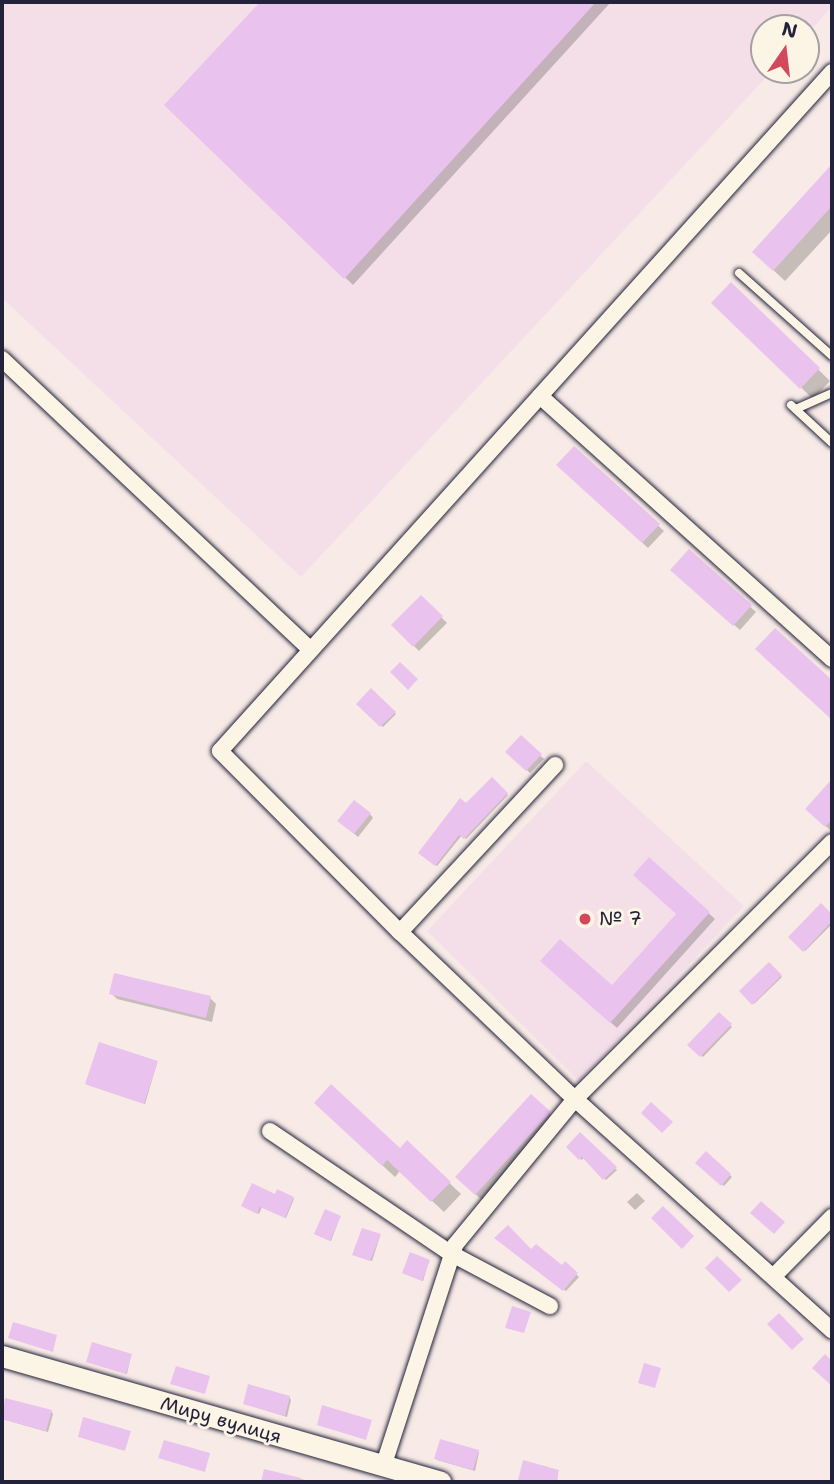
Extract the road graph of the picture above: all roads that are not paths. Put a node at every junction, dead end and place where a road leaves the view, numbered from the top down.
1 (832, 72) edge
2 (739, 274) dead end
3 (832, 356) edge
4 (2, 359) edge
5 (832, 393) edge
6 (540, 396) junction
7 (832, 443) edge
8 (311, 650) junction
9 (832, 659) edge
10 (555, 765) dead end
11 (832, 842) edge
12 (400, 932) junction
13 (575, 1099) junction
14 (270, 1131) dead end
15 (832, 1217) edge
16 (452, 1254) junction
17 (774, 1276) junction
18 (550, 1306) dead end
19 (832, 1330) edge
20 (2, 1356) edge
21 (383, 1467) junction
22 (440, 1482) edge

1 - 6 street
2 - 3 lane
4 - 8 street
5 - 7 lane
6 - 8 street
6 - 9 street
8 - 12 street
10 - 12 street
11 - 13 street
12 - 13 street
13 - 16 street
13 - 17 street
14 - 16 street
15 - 17 street
16 - 18 street
16 - 21 street
17 - 19 street
20 - 21 main road, Миру вулиця
21 - 22 main road, Миру вулиця

